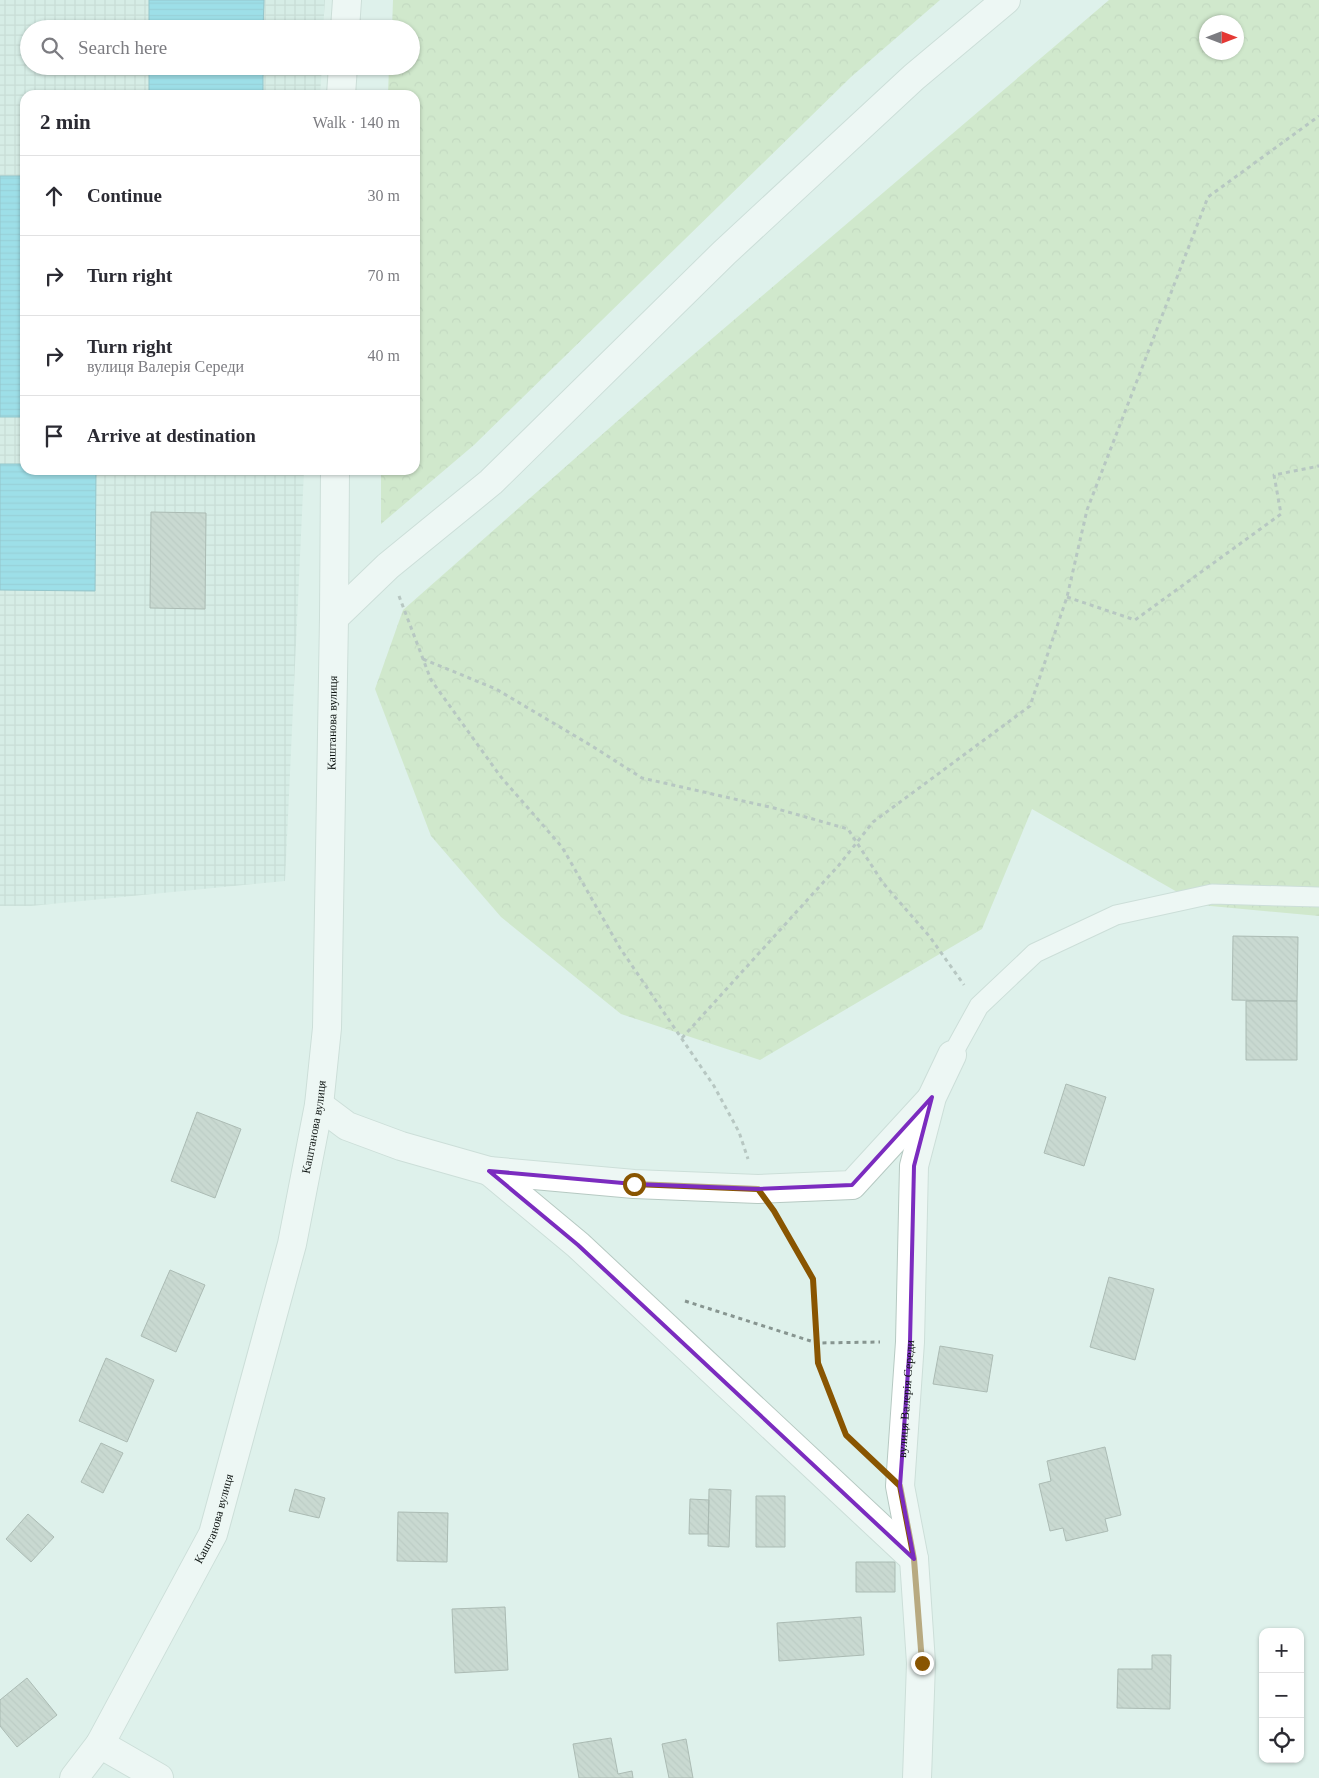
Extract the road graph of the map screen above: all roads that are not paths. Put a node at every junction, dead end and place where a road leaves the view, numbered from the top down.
1 (347, 0) edge
2 (1006, 0) edge
3 (346, 20) edge
4 (342, 75) edge
5 (341, 90) edge
6 (335, 475) edge
7 (334, 618) junction
8 (1319, 897) edge
9 (952, 1055) joint
10 (932, 1097) junction
11 (319, 1105) junction
12 (489, 1171) junction
13 (914, 1559) junction
14 (100, 1744) junction
15 (74, 1778) edge
16 (159, 1778) edge
17 (917, 1778) edge

1 - 3 street
2 - 7 street
4 - 5 street
6 - 7 street, Каштанова вулиця
7 - 11 street, Каштанова вулиця
8 - 9 lane
9 - 10 street, вулиця Валерія Середи
10 - 12 street
10 - 13 street, вулиця Валерія Середи
11 - 12 street
11 - 14 street, Каштанова вулиця
12 - 13 street
13 - 17 street, вулиця Валерія Середи
14 - 15 street, Каштанова вулиця
14 - 16 street

